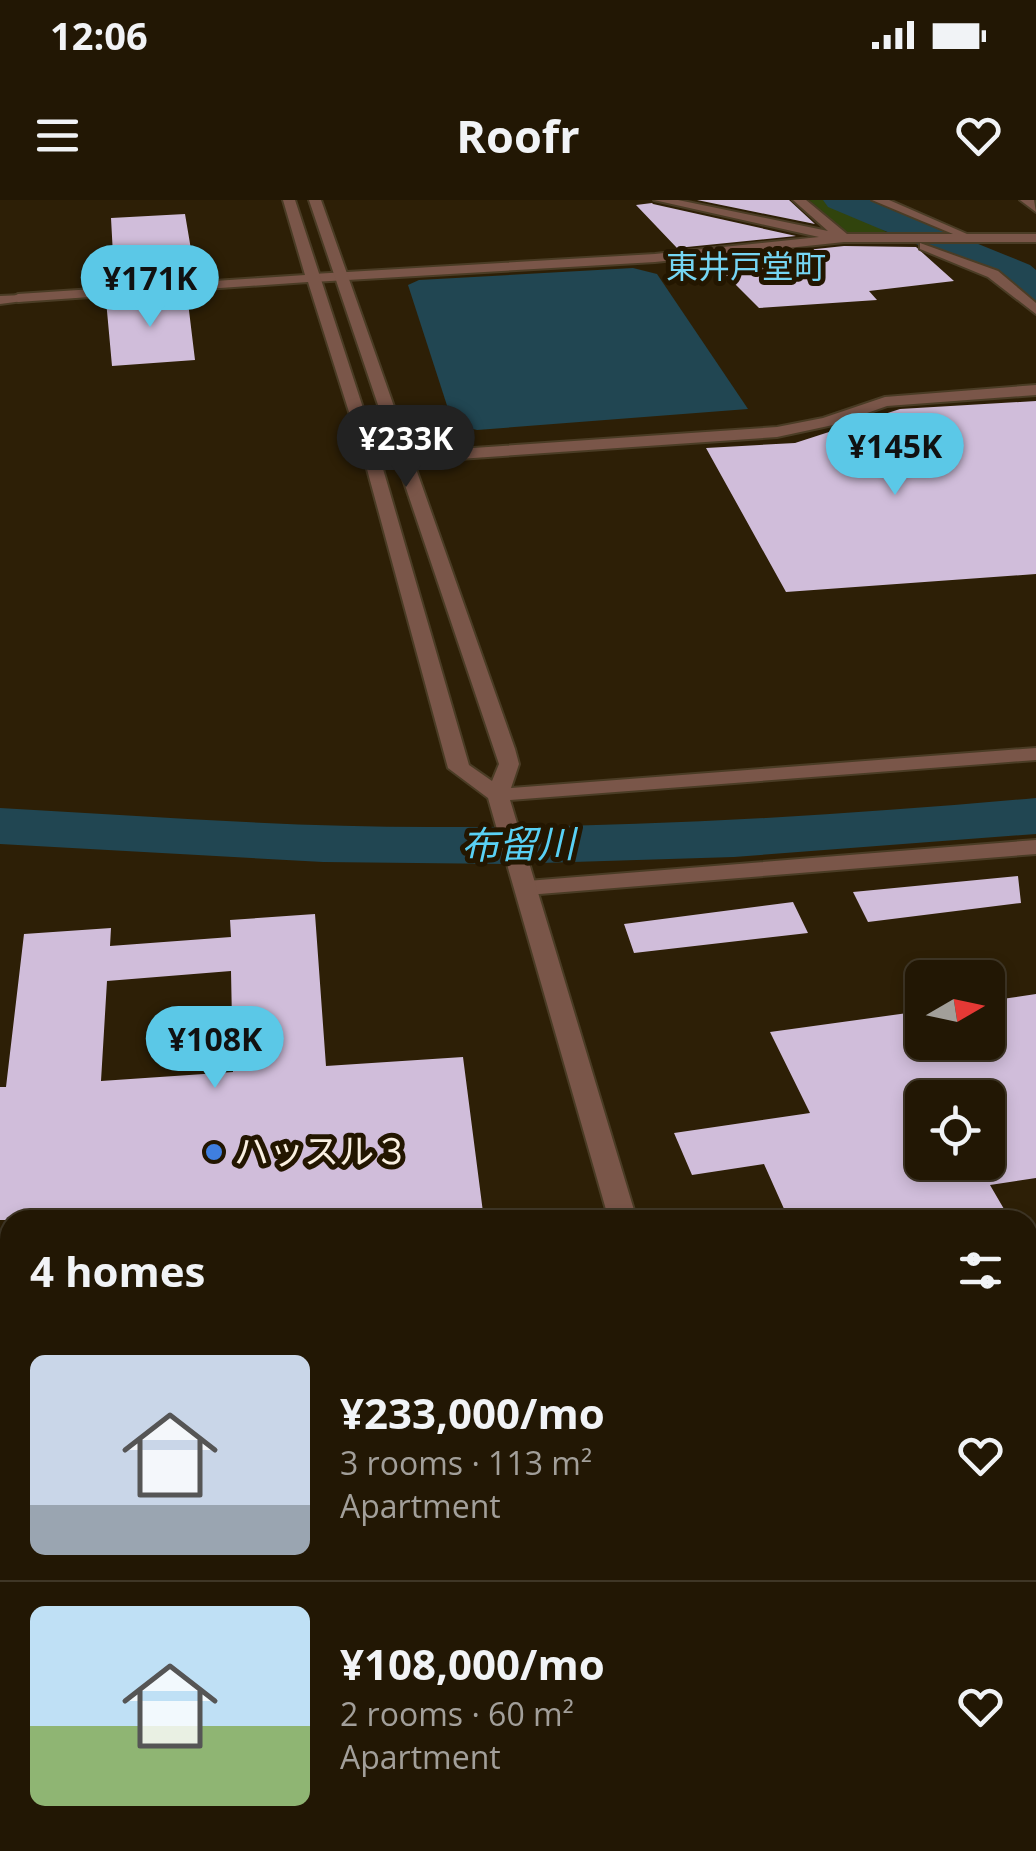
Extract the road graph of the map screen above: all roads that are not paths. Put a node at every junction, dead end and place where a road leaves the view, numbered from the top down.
1 (289, 200) edge
2 (315, 200) edge
3 (660, 200) edge
4 (799, 200) edge
5 (878, 200) edge
6 (1026, 200) edge
7 (1036, 208) edge
8 (844, 238) junction
9 (1036, 238) edge
10 (917, 241) junction
11 (984, 241) junction
12 (1010, 255) dead end
13 (344, 276) junction
14 (313, 278) junction
15 (0, 300) edge
16 (1036, 310) edge
17 (1036, 390) edge
18 (405, 458) junction
19 (371, 460) junction
20 (1036, 754) edge
21 (500, 802) junction
22 (1036, 847) edge
23 (525, 880) junction
24 (620, 1210) edge

1 - 14 street
2 - 13 street
3 - 8 street
4 - 8 street
5 - 11 street
6 - 7 street
8 - 10 street
8 - 13 street
9 - 11 street
10 - 11 street
10 - 16 street
11 - 12 street
13 - 14 street
13 - 18 street
14 - 15 street
14 - 19 street
17 - 18 street
18 - 19 street
18 - 21 street
19 - 21 street
20 - 21 street
21 - 23 street
22 - 23 street
23 - 24 street

